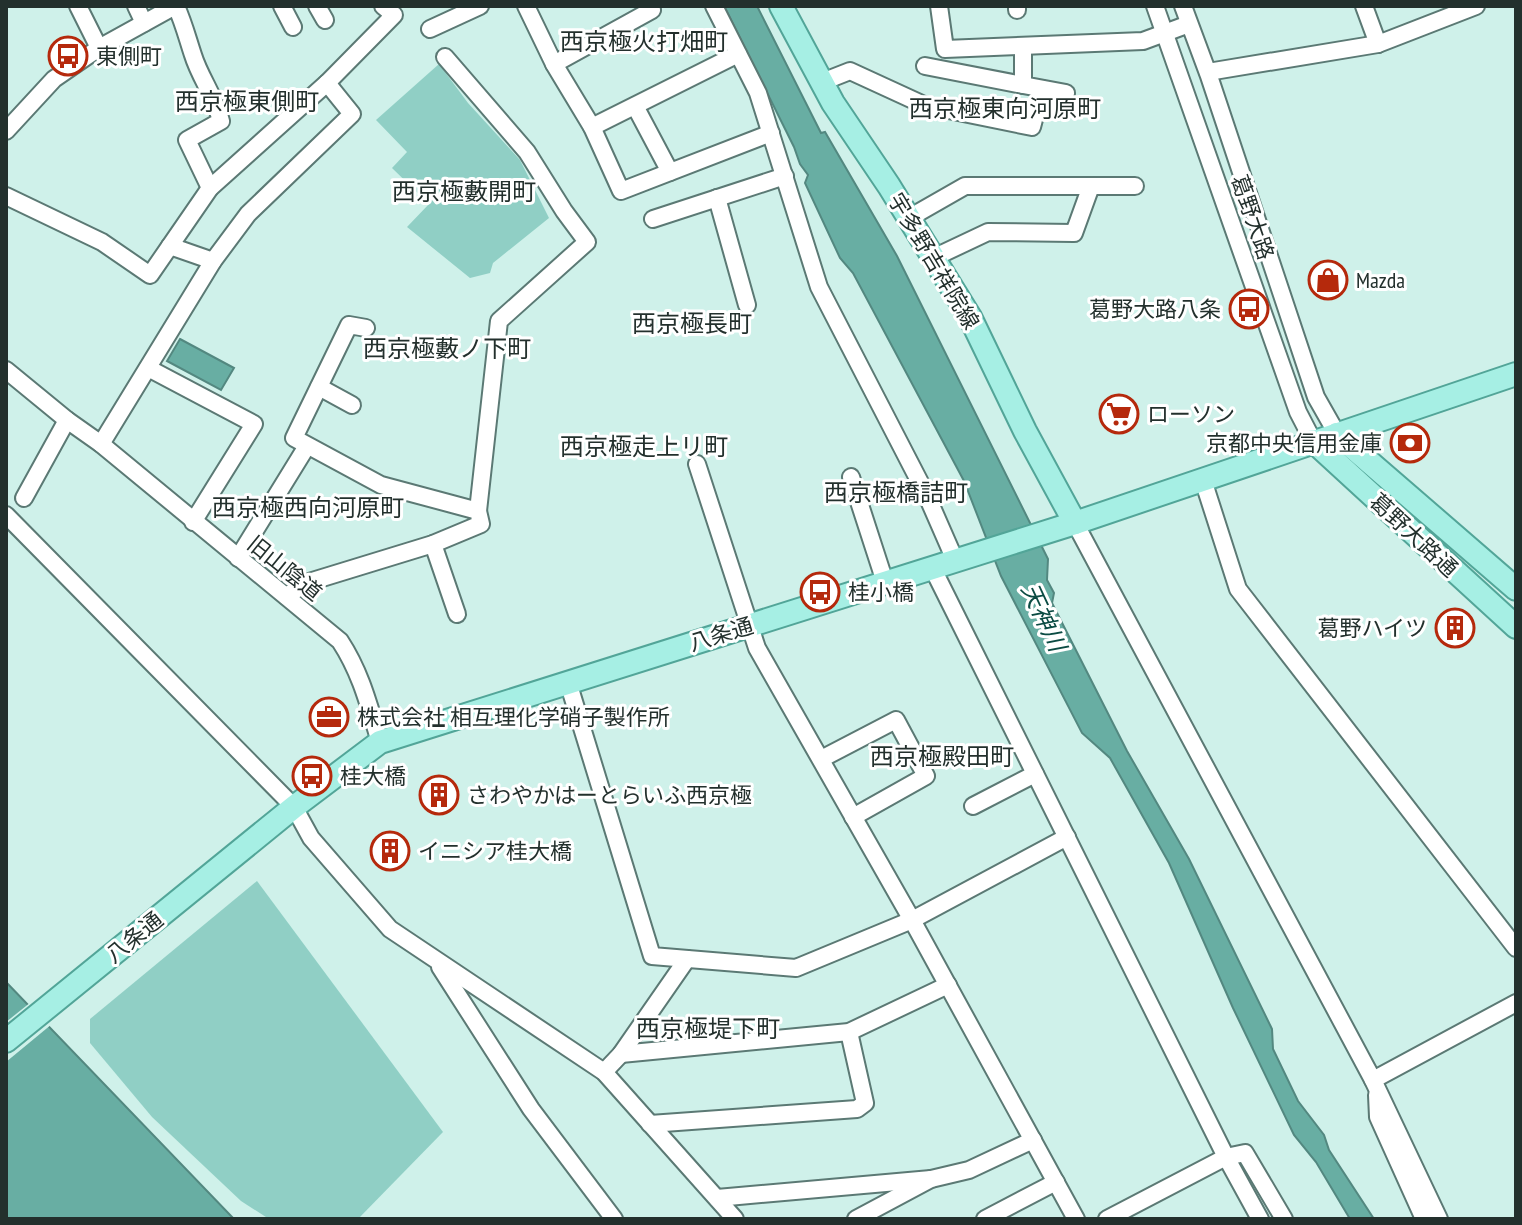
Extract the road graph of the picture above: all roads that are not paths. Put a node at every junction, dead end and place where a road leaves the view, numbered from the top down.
1 (78, 6) edge
2 (136, 6) edge
3 (176, 6) edge
4 (282, 6) edge
5 (383, 6) edge
6 (480, 6) edge
7 (526, 6) edge
8 (648, 6) edge
9 (714, 6) edge
10 (781, 6) edge
11 (939, 6) edge
12 (1155, 6) edge
13 (1183, 6) edge
14 (1364, 6) edge
15 (1476, 6) edge
16 (144, 23) junction
17 (1189, 24) junction
18 (293, 27) dead end
19 (430, 29) dead end
20 (1165, 33) junction
21 (1378, 44) junction
22 (1023, 46) junction
23 (99, 48) junction
24 (945, 49) junction
25 (738, 54) junction
26 (445, 57) dead end
27 (554, 64) junction
28 (925, 66) dead end
29 (946, 70) junction
30 (1208, 72) junction
31 (822, 82) junction
32 (327, 83) junction
33 (1023, 85) junction
34 (1042, 89) junction
35 (1066, 93) dead end
36 (635, 106) junction
37 (8, 121) edge
38 (592, 127) junction
39 (771, 133) junction
40 (670, 172) junction
41 (785, 176) junction
42 (1091, 186) junction
43 (1135, 186) dead end
44 (210, 188) junction
45 (6, 196) edge
46 (717, 198) junction
47 (909, 218) junction
48 (653, 219) dead end
49 (170, 246) junction
50 (933, 258) junction
51 (213, 261) junction
52 (747, 305) dead end
53 (366, 328) dead end
54 (148, 368) junction
55 (6, 370) edge
56 (1516, 374) edge
57 (319, 387) junction
58 (352, 405) dead end
59 (67, 420) junction
60 (1337, 434) junction
61 (1313, 441) junction
62 (101, 444) junction
63 (307, 446) junction
64 (697, 464) dead end
65 (851, 477) dead end
66 (1203, 480) junction
67 (24, 498) dead end
68 (478, 511) junction
69 (6, 515) edge
70 (193, 522) junction
71 (1064, 526) junction
72 (433, 544) junction
73 (238, 558) junction
74 (961, 558) junction
75 (932, 567) junction
76 (885, 582) junction
77 (1516, 589) edge
78 (286, 596) junction
79 (457, 614) dead end
80 (750, 625) junction
81 (1516, 627) edge
82 (568, 682) junction
83 (380, 742) junction
84 (821, 759) junction
85 (1035, 774) junction
86 (973, 806) dead end
87 (288, 812) junction
88 (853, 817) junction
89 (1067, 837) junction
90 (912, 920) junction
91 (1516, 948) edge
92 (435, 959) junction
93 (687, 959) junction
94 (948, 985) junction
95 (1516, 1003) edge
96 (849, 1032) junction
97 (6, 1041) edge
98 (621, 1054) junction
99 (604, 1072) junction
100 (1375, 1085) junction
101 (650, 1124) junction
102 (1033, 1140) junction
103 (1226, 1157) junction
104 (931, 1179) junction
105 (1056, 1182) junction
106 (717, 1198) junction
107 (614, 1219) edge
108 (735, 1219) edge
109 (856, 1219) edge
110 (985, 1219) edge
111 (1076, 1219) edge
112 (1107, 1219) edge
113 (1260, 1219) edge
114 (1284, 1219) edge
115 (1424, 1219) edge
116 (1439, 1219) edge

1 - 23 street
2 - 16 street
3 - 16 street
3 - 44 street
4 - 18 street
5 - 32 street
6 - 19 street
7 - 27 street
8 - 27 street
9 - 25 street
10 - 31 main road, 宇多野吉祥院線
11 - 24 street
12 - 20 street, 葛野大路
13 - 17 street, 葛野大路
14 - 21 street
15 - 21 street
16 - 23 street
17 - 20 street
17 - 30 street, 葛野大路
20 - 22 street
20 - 61 street, 葛野大路
21 - 30 street
22 - 24 street
22 - 33 street
23 - 37 street
24 - 29 street
25 - 36 street
25 - 39 street
26 - 68 street
27 - 38 street
28 - 29 street
29 - 33 street
30 - 60 street, 葛野大路
31 - 34 street
31 - 47 main road, 宇多野吉祥院線
32 - 44 street
32 - 51 street
33 - 34 street
34 - 35 street
36 - 38 street
36 - 40 street
38 - 40 street
39 - 40 street
39 - 41 street
41 - 46 street
41 - 74 street
42 - 43 street
42 - 47 street
42 - 50 street
44 - 49 street
45 - 49 street
46 - 48 street
46 - 52 street
47 - 50 main road, 宇多野吉祥院線
49 - 51 street
50 - 71 main road, 宇多野吉祥院線
51 - 54 street
53 - 57 street
54 - 62 street
54 - 70 street
55 - 59 street, 旧山陰道
56 - 60 main road, 八条通
57 - 58 street
57 - 63 street
59 - 62 street, 旧山陰道
59 - 67 street
60 - 61 main road, 八条通
60 - 77 main road, 葛野大路通
61 - 66 main road, 八条通
61 - 81 main road, 葛野大路通
62 - 70 street, 旧山陰道
63 - 68 street
63 - 73 street
64 - 80 street
65 - 76 street
66 - 71 main road, 八条通
66 - 91 street
68 - 72 street
69 - 87 street
70 - 73 street, 旧山陰道
71 - 74 main road, 八条通
71 - 100 street
72 - 78 street
72 - 79 street
73 - 78 street, 旧山陰道
74 - 75 main road, 八条通
75 - 76 main road, 八条通
75 - 85 street
76 - 80 main road, 八条通
78 - 83 street, 旧山陰道
80 - 82 main road, 八条通
80 - 84 street
82 - 83 main road, 八条通
82 - 93 street
83 - 87 main road, 八条通
84 - 88 street
84 - 88 street
85 - 86 street
85 - 89 street
87 - 92 street
87 - 97 main road, 八条通
88 - 90 street
89 - 90 street
89 - 103 street
90 - 93 street
90 - 94 street
92 - 99 street
92 - 107 street
93 - 98 street
94 - 96 street
94 - 102 street
95 - 100 street
96 - 98 street
96 - 101 street
98 - 99 street
99 - 101 street
100 - 115 street
100 - 116 street
101 - 106 street
102 - 104 street
102 - 105 street
103 - 112 street
103 - 113 street
103 - 114 street
104 - 106 street
104 - 109 street
105 - 110 street
105 - 111 street
106 - 108 street

